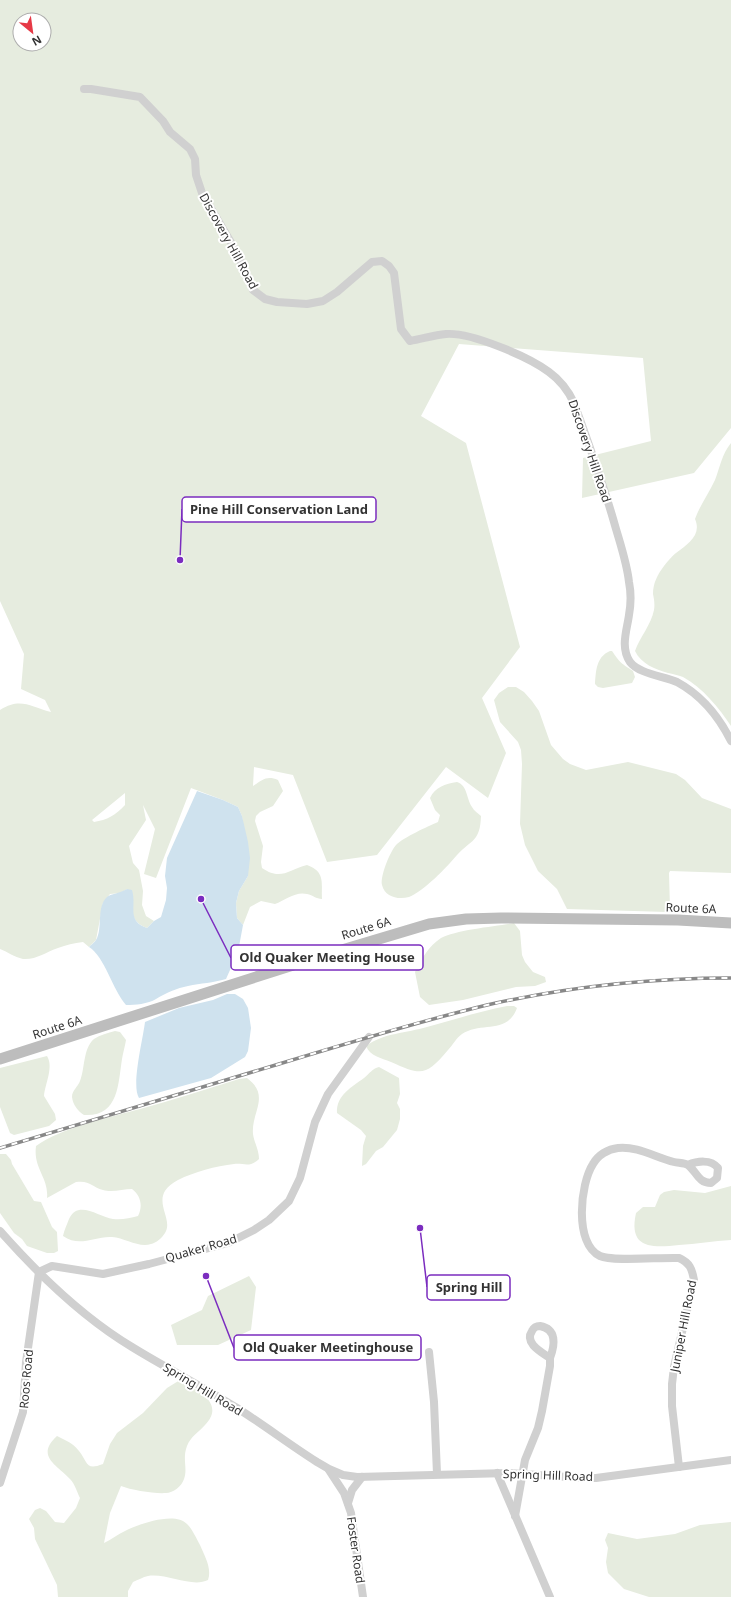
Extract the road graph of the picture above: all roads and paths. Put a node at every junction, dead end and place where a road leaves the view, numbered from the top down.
1 (84, 89) dead end
2 (731, 741) edge
3 (731, 923) edge
4 (369, 1037) dead end
5 (0, 1059) edge
6 (688, 1165) dead end
7 (0, 1232) edge
8 (39, 1272) junction
9 (429, 1352) dead end
10 (550, 1358) dead end
11 (731, 1460) edge
12 (679, 1467) junction
13 (329, 1469) junction
14 (497, 1473) junction
15 (436, 1474) junction
16 (522, 1474) junction
17 (362, 1477) junction
18 (0, 1483) edge
19 (348, 1503) junction
20 (515, 1516) junction
21 (363, 1597) edge
22 (550, 1597) edge

1 - 2 street, Discovery Hill Road
3 - 5 main road, Route 6A
4 - 8 street, Quaker Road
6 - 12 street, Juniper Hill Road
7 - 8 street, Spring Hill Road
8 - 13 street, Spring Hill Road
8 - 18 street, Roos Road
9 - 15 street
10 - 16 street
11 - 12 street, Spring Hill Road
12 - 16 street, Spring Hill Road
13 - 17 street, Spring Hill Road
13 - 19 street, Foster Road
14 - 15 street, Spring Hill Road
14 - 16 street, Spring Hill Road
14 - 20 street
15 - 17 street, Spring Hill Road
16 - 20 street
17 - 19 street, Foster Road
19 - 21 street, Foster Road
20 - 22 street

